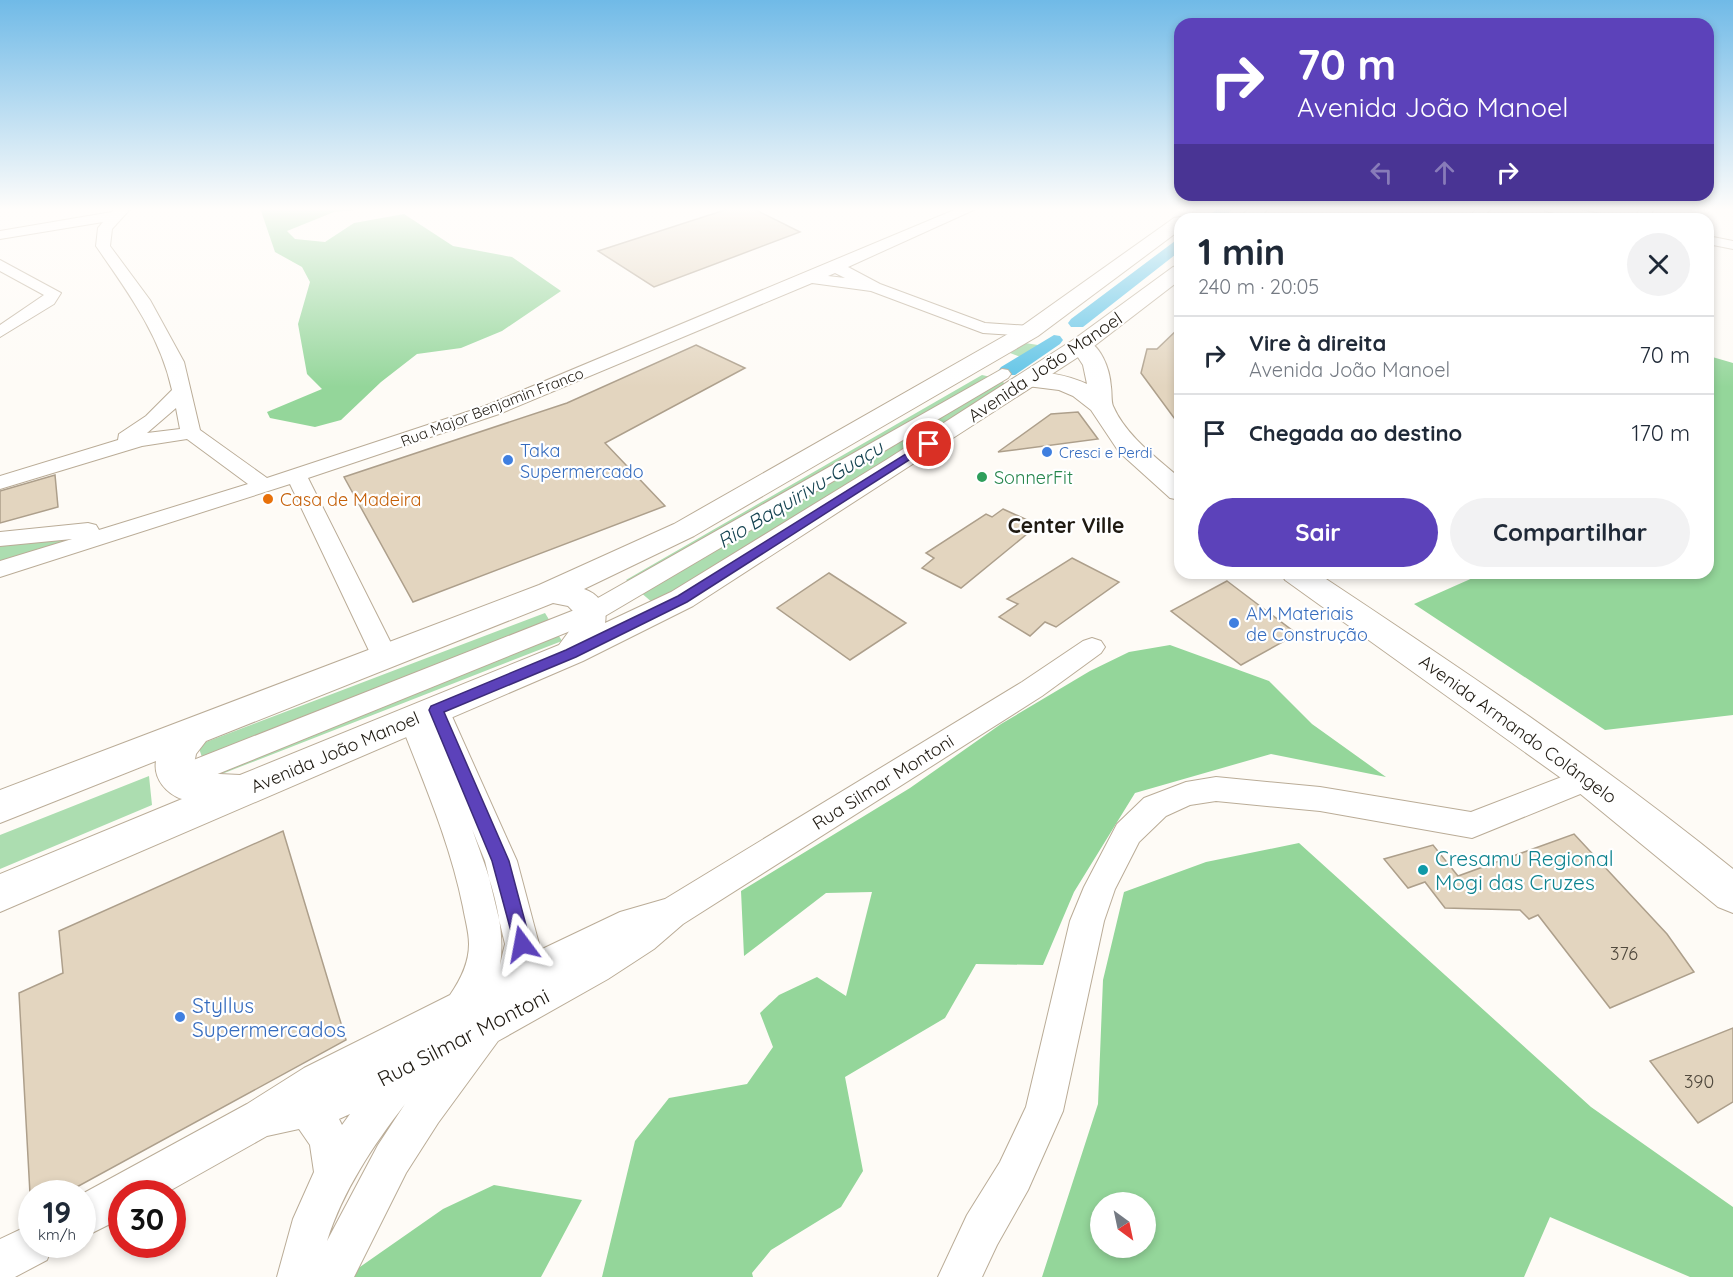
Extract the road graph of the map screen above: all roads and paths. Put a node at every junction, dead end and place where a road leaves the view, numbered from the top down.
1 (5, 268) edge
2 (119, 268) edge
3 (834, 268) edge
4 (837, 268) edge
5 (1118, 268) edge
6 (1174, 275) edge
7 (808, 278) junction
8 (874, 287) junction
9 (3, 328) edge
10 (983, 328) junction
11 (1030, 331) junction
12 (1081, 345) junction
13 (1005, 371) junction
14 (182, 390) junction
15 (1100, 405) junction
16 (191, 433) junction
17 (106, 450) junction
18 (296, 475) junction
19 (0, 483) edge
20 (264, 485) junction
21 (1174, 487) edge
22 (131, 527) junction
23 (0, 539) edge
24 (0, 569) edge
25 (1305, 579) edge
26 (550, 592) junction
27 (591, 613) junction
28 (1092, 647) dead end
29 (571, 653) junction
30 (386, 657) junction
31 (425, 715) junction
32 (194, 731) junction
33 (178, 778) junction
34 (1590, 778) junction
35 (244, 790) junction
36 (0, 807) edge
37 (0, 892) edge
38 (1733, 894) edge
39 (671, 913) junction
40 (515, 978) junction
41 (475, 1016) junction
42 (413, 1064) junction
43 (308, 1109) junction
44 (261, 1118) junction
45 (334, 1177) junction
46 (150, 1180) edge
47 (18, 1252) edge
48 (0, 1262) edge
49 (299, 1277) edge
50 (328, 1277) edge
51 (960, 1277) edge

1 - 9 street
2 - 14 street
3 - 7 street, Rua Major Benjamin Franco
4 - 8 street
5 - 11 main road, Avenida João Manoel
6 - 12 main road, Avenida João Manoel
7 - 8 street
7 - 18 street, Rua Major Benjamin Franco
8 - 10 street
10 - 11 street
10 - 13 street
11 - 12 main road
11 - 13 main road, Avenida João Manoel
12 - 13 main road, Avenida João Manoel
12 - 15 main road
13 - 15 main road
13 - 26 main road, Avenida João Manoel
13 - 27 street
13 - 29 main road, Avenida João Manoel
14 - 16 street
14 - 17 street
15 - 21 main road
16 - 17 street
16 - 20 street
17 - 19 street
18 - 20 street, Rua Major Benjamin Franco
18 - 30 street
20 - 22 street, Rua Major Benjamin Franco
22 - 23 street
22 - 24 street, Rua Major Benjamin Franco
25 - 34 main road, Avenida Armando Colângelo
26 - 27 main road
26 - 30 main road, Avenida João Manoel
27 - 29 main road
27 - 33 street
28 - 39 street, Rua Silmar Montoni
29 - 31 main road, Avenida João Manoel
30 - 32 main road, Avenida João Manoel
31 - 35 main road, Avenida João Manoel
31 - 40 street
31 - 41 street
32 - 33 main road
32 - 36 main road, Avenida João Manoel
33 - 35 main road
34 - 38 main road, Avenida Armando Colângelo
34 - 51 street
35 - 37 main road, Avenida João Manoel
39 - 40 street, Rua Silmar Montoni
39 - 41 street, Rua Silmar Montoni
40 - 41 street
41 - 42 street
41 - 44 street, Rua Silmar Montoni
41 - 50 street
42 - 43 street, Rua Silmar Montoni
42 - 45 street
43 - 44 street, Rua Silmar Montoni
43 - 45 street
44 - 46 street
45 - 49 street
47 - 48 street

